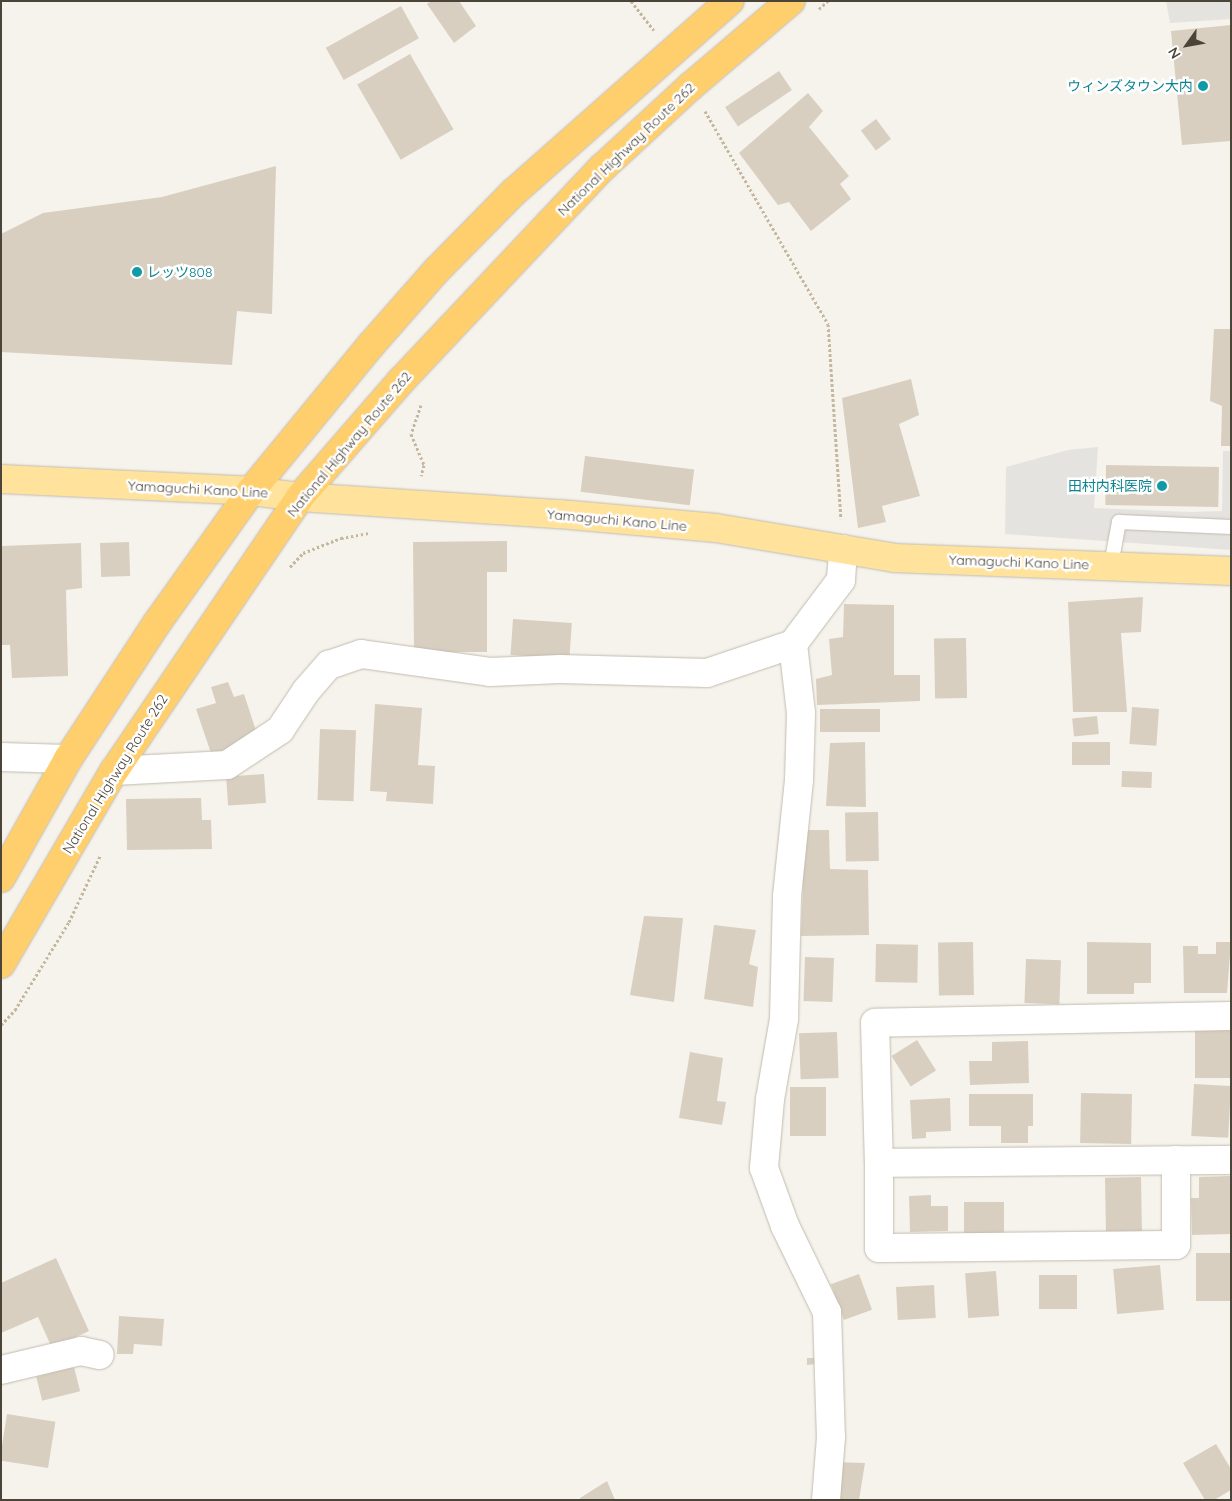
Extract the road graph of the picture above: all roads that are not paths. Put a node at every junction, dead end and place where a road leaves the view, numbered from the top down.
1 (730, 1) edge
2 (791, 1) edge
3 (1, 479) edge
4 (251, 491) junction
5 (300, 497) junction
6 (1231, 527) edge
7 (843, 548) junction
8 (1111, 565) junction
9 (1231, 571) edge
10 (793, 644) junction
11 (1, 757) edge
12 (68, 759) junction
13 (114, 771) junction
14 (1, 878) edge
15 (1, 964) edge
16 (1231, 1016) edge
17 (1176, 1160) junction
18 (1231, 1160) edge
19 (879, 1163) junction
20 (100, 1355) dead end
21 (1, 1370) edge
22 (826, 1500) edge

1 - 4 highway
2 - 5 highway, National Highway Route 262
3 - 4 main road, Yamaguchi Kano Line
4 - 5 main road, Yamaguchi Kano Line
4 - 12 highway
5 - 7 main road, Yamaguchi Kano Line
5 - 13 highway, National Highway Route 262
6 - 8 lane
7 - 8 main road, Yamaguchi Kano Line
7 - 10 street
8 - 9 main road, Yamaguchi Kano Line
10 - 13 street
10 - 22 street
11 - 12 street
12 - 14 highway
13 - 15 highway, National Highway Route 262
16 - 19 street
17 - 18 street
17 - 19 street
17 - 19 street
20 - 21 street

